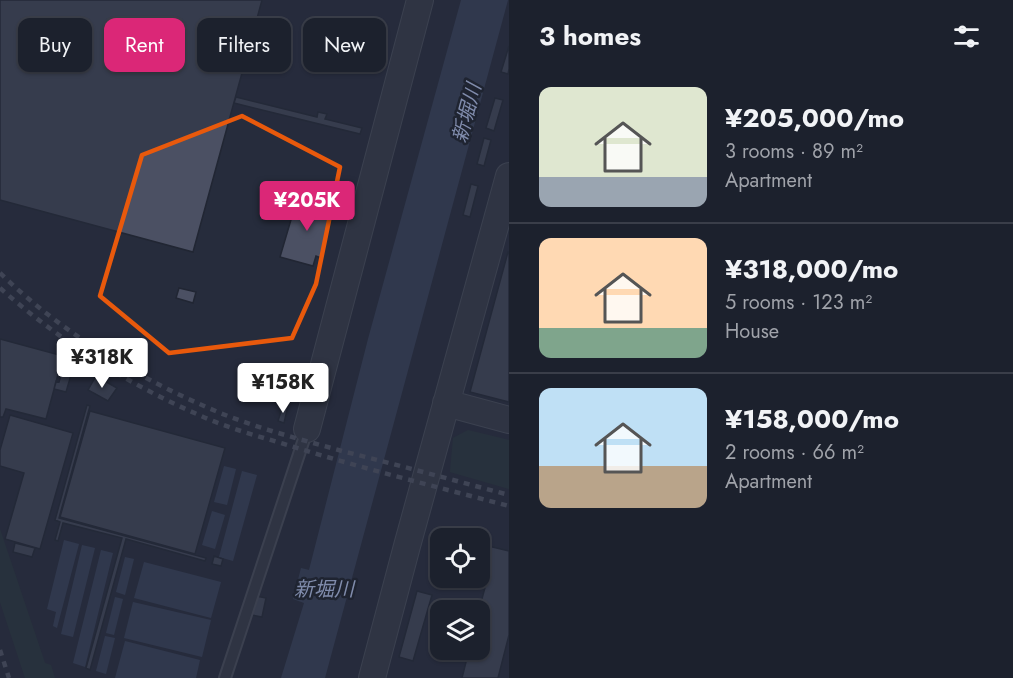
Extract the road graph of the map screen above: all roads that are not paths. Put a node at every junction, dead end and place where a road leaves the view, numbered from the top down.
1 (420, 0) edge
2 (509, 176) edge
3 (446, 403) junction
4 (509, 420) edge
5 (307, 429) joint
6 (225, 678) edge
7 (372, 678) edge

1 - 5 street
2 - 3 street
3 - 4 street
3 - 7 street
5 - 6 lane

